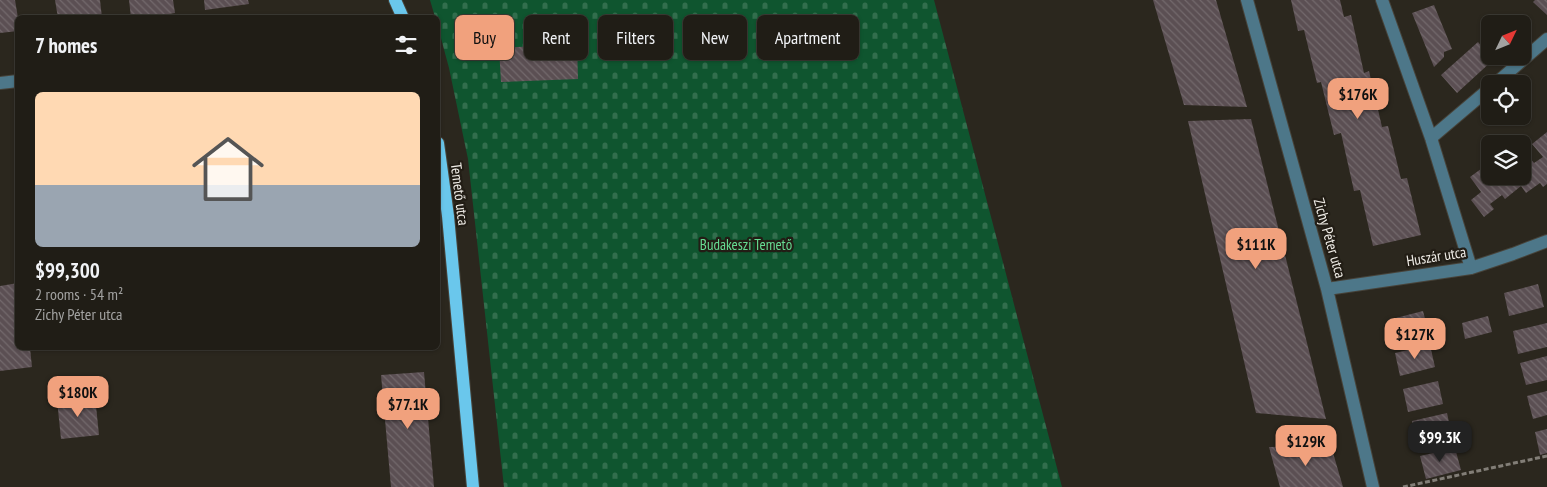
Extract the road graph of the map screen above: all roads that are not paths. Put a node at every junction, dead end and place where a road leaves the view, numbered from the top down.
1 (395, 0) edge
2 (1247, 0) edge
3 (1382, 0) edge
4 (402, 15) edge
5 (1547, 39) edge
6 (1505, 75) edge
7 (15, 81) edge
8 (0, 83) edge
9 (1481, 96) edge
10 (1431, 138) junction
11 (440, 158) edge
12 (1547, 241) edge
13 (1471, 268) junction
14 (1327, 289) junction
15 (473, 487) edge
16 (1373, 487) edge

1 - 4 main road
2 - 14 street, Zichy Péter utca
3 - 10 street
5 - 6 street
7 - 8 street
9 - 10 street
10 - 13 street
11 - 15 main road, Temető utca
12 - 13 street, Huszár utca
13 - 14 street, Huszár utca
14 - 16 street, Zichy Péter utca

